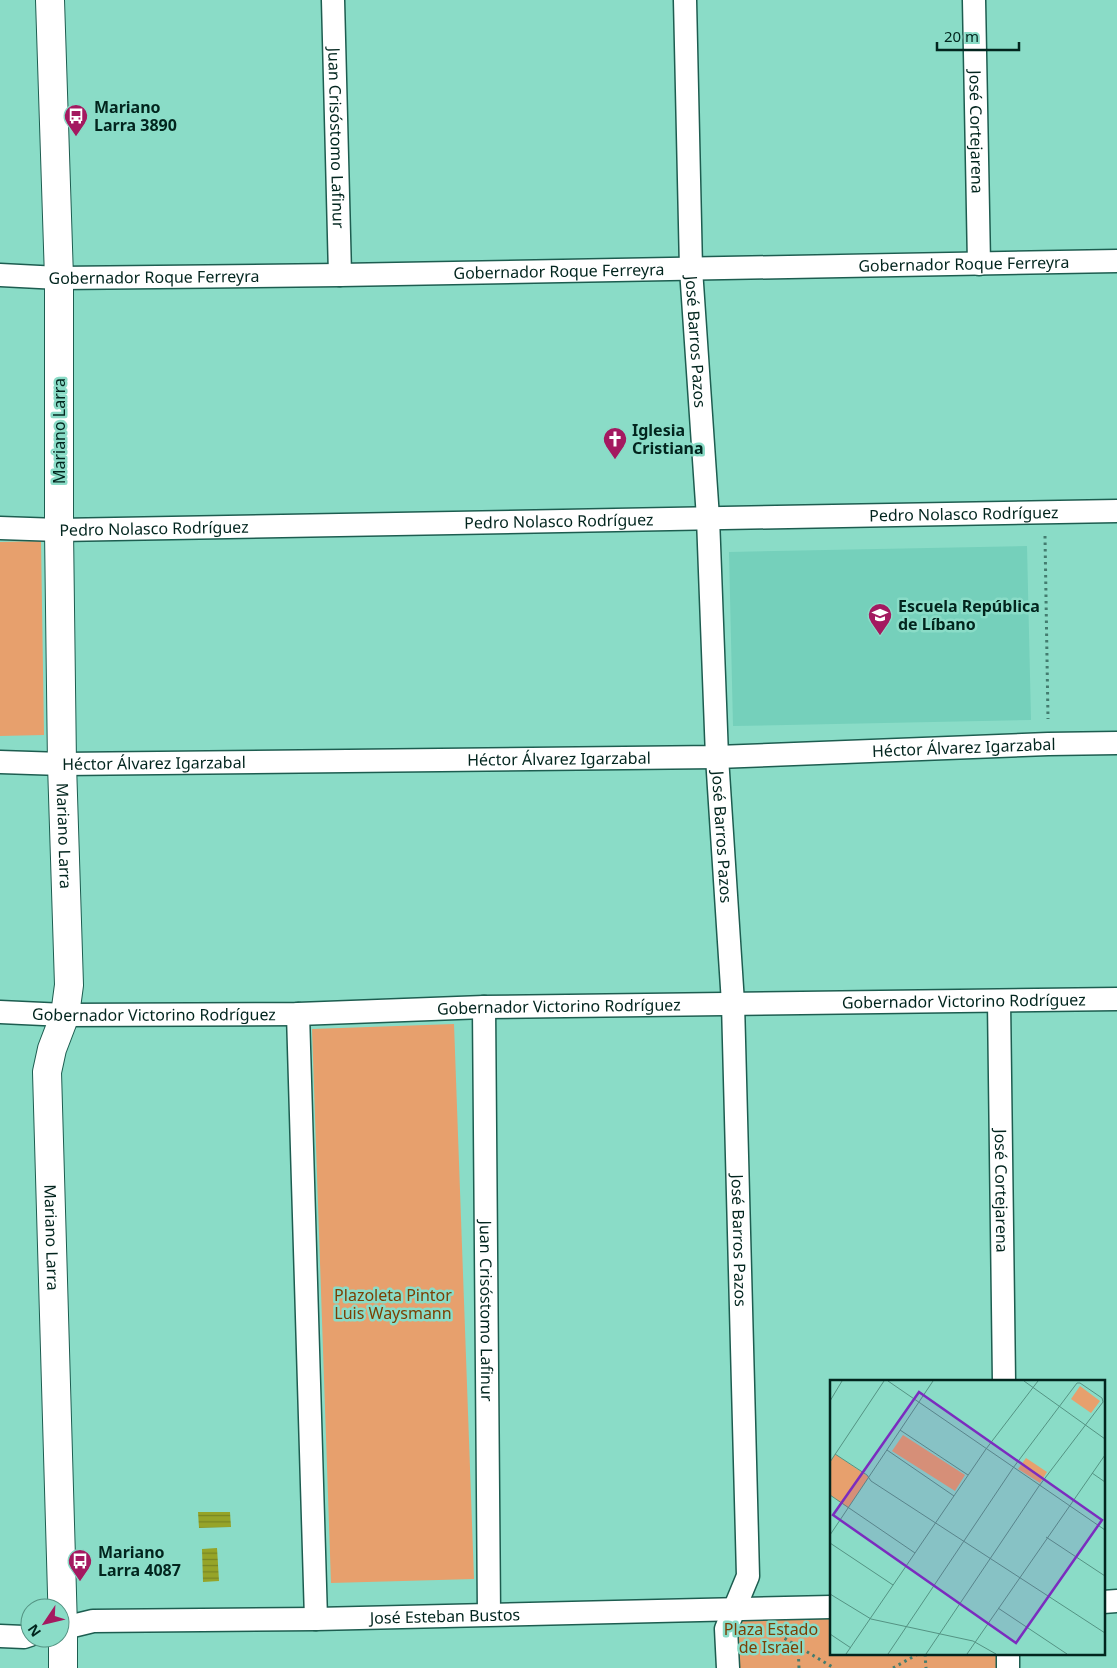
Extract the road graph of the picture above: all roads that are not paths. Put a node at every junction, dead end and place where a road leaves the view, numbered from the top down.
1 (50, 0) edge
2 (334, 0) edge
3 (685, 0) edge
4 (974, 0) edge
5 (1117, 261) edge
6 (979, 264) junction
7 (690, 269) junction
8 (0, 275) edge
9 (340, 275) junction
10 (59, 278) junction
11 (1117, 512) edge
12 (708, 518) junction
13 (0, 528) edge
14 (59, 530) junction
15 (1117, 743) edge
16 (717, 757) junction
17 (0, 762) edge
18 (62, 764) junction
19 (1117, 999) edge
20 (999, 1001) junction
21 (733, 1004) junction
22 (484, 1008) junction
23 (0, 1012) edge
24 (298, 1014) junction
25 (65, 1015) junction
26 (1004, 1380) edge
27 (61, 1598) edge
28 (1104, 1602) edge
29 (1117, 1602) edge
30 (830, 1606) edge
31 (736, 1608) junction
32 (489, 1614) junction
33 (316, 1619) junction
34 (70, 1627) edge
35 (0, 1636) edge
36 (20, 1637) edge
37 (62, 1648) edge
38 (63, 1668) edge
39 (728, 1668) edge

1 - 10 main road, Mariano Larra
2 - 9 street, Juan Crisóstomo Lafinur
3 - 7 street, José Barros Pazos
4 - 6 street, José Cortejarena
5 - 6 street, Gobernador Roque Ferreyra
6 - 7 street, Gobernador Roque Ferreyra
7 - 9 street, Gobernador Roque Ferreyra
7 - 12 street, José Barros Pazos
8 - 10 street, Gobernador Roque Ferreyra
9 - 10 street, Gobernador Roque Ferreyra
10 - 14 main road, Mariano Larra
11 - 12 street, Pedro Nolasco Rodríguez
12 - 14 street, Pedro Nolasco Rodríguez
12 - 16 street, José Barros Pazos
13 - 14 street, Pedro Nolasco Rodríguez
14 - 18 main road, Mariano Larra
15 - 16 street, Héctor Álvarez Igarzabal
16 - 18 street, Héctor Álvarez Igarzabal
16 - 21 street, José Barros Pazos
17 - 18 street, Héctor Álvarez Igarzabal
18 - 25 main road, Mariano Larra
19 - 20 street, Gobernador Victorino Rodríguez
20 - 21 street, Gobernador Victorino Rodríguez
20 - 26 street, José Cortejarena
21 - 22 street, Gobernador Victorino Rodríguez
21 - 31 street, José Barros Pazos
22 - 24 street, Gobernador Victorino Rodríguez
22 - 32 street, Juan Crisóstomo Lafinur
23 - 25 street, Gobernador Victorino Rodríguez
24 - 25 street, Gobernador Victorino Rodríguez
24 - 33 street
25 - 27 main road, Mariano Larra
28 - 29 street
30 - 31 street, José Esteban Bustos
31 - 32 street, José Esteban Bustos
31 - 39 street, José Barros Pazos
32 - 33 street, José Esteban Bustos
33 - 34 street, José Esteban Bustos
35 - 36 street
37 - 38 main road, Mariano Larra

